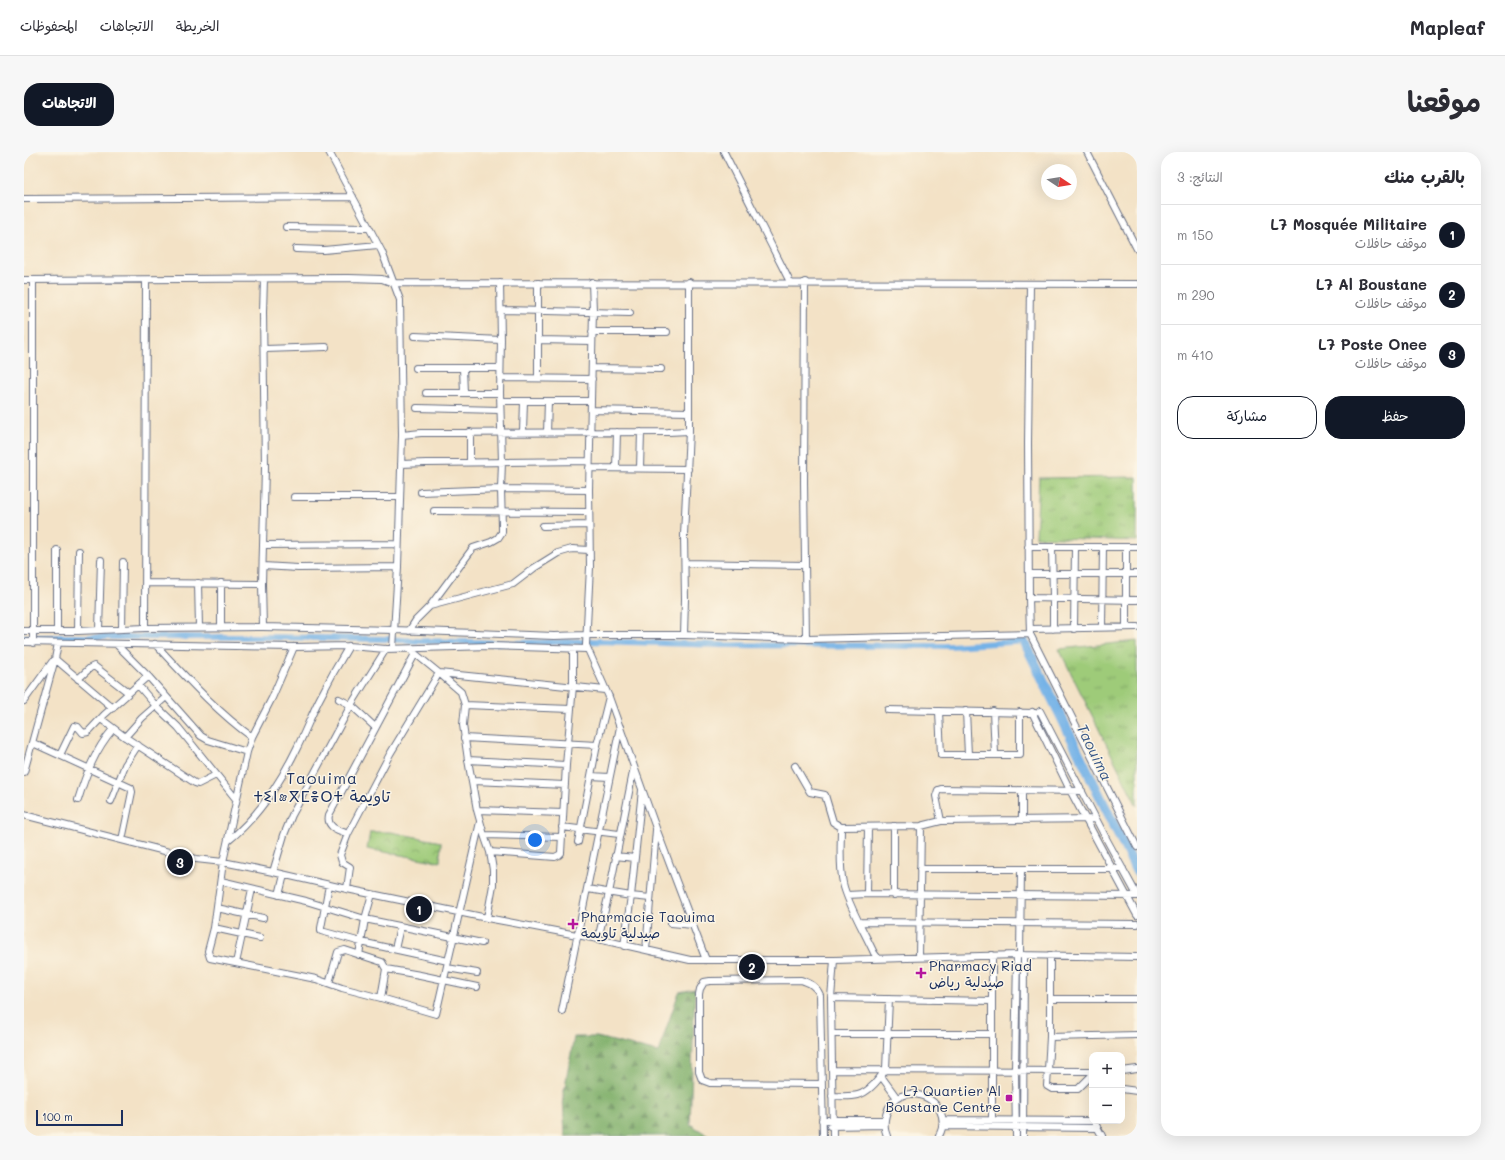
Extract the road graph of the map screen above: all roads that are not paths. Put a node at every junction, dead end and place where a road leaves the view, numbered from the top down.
1 (329, 152) edge
2 (724, 152) edge
3 (1087, 152) edge
4 (352, 197) junction
5 (24, 199) edge
6 (286, 227) dead end
7 (369, 228) junction
8 (378, 245) junction
9 (1137, 248) edge
10 (296, 249) dead end
11 (264, 279) junction
12 (24, 280) edge
13 (33, 280) junction
14 (146, 280) junction
15 (592, 282) junction
16 (689, 282) junction
17 (790, 282) junction
18 (805, 282) junction
19 (394, 283) junction
20 (500, 283) junction
21 (538, 283) junction
22 (1030, 284) junction
23 (1137, 284) edge
24 (501, 310) junction
25 (538, 311) junction
26 (593, 312) junction
27 (630, 312) dead end
28 (592, 332) junction
29 (667, 332) dead end
30 (415, 336) dead end
31 (501, 340) junction
32 (538, 340) junction
33 (592, 341) junction
34 (326, 347) dead end
35 (265, 349) junction
36 (416, 368) dead end
37 (463, 368) junction
38 (500, 368) junction
39 (592, 368) junction
40 (661, 369) dead end
41 (500, 378) junction
42 (538, 378) junction
43 (592, 379) junction
44 (426, 393) dead end
45 (464, 393) junction
46 (500, 394) junction
47 (501, 401) junction
48 (524, 401) junction
49 (548, 401) junction
50 (591, 401) junction
51 (417, 408) dead end
52 (500, 410) junction
53 (591, 410) junction
54 (689, 412) junction
55 (689, 431) junction
56 (470, 432) junction
57 (502, 432) junction
58 (523, 432) junction
59 (547, 432) junction
60 (591, 432) junction
61 (617, 432) junction
62 (641, 432) junction
63 (402, 435) junction
64 (470, 462) junction
65 (502, 462) junction
66 (401, 464) junction
67 (589, 464) junction
68 (616, 468) junction
69 (640, 468) junction
70 (688, 469) junction
71 (501, 489) junction
72 (589, 490) junction
73 (421, 492) dead end
74 (294, 497) dead end
75 (400, 497) junction
76 (434, 510) dead end
77 (502, 511) junction
78 (589, 512) junction
79 (543, 526) dead end
80 (589, 526) junction
81 (398, 544) junction
82 (264, 545) junction
83 (1028, 547) junction
84 (1052, 547) junction
85 (1103, 547) junction
86 (1126, 547) junction
87 (1137, 547) edge
88 (1075, 548) junction
89 (57, 550) dead end
90 (589, 550) junction
91 (79, 551) dead end
92 (101, 560) dead end
93 (123, 562) dead end
94 (685, 563) junction
95 (805, 565) junction
96 (263, 566) junction
97 (398, 567) junction
98 (1029, 574) junction
99 (1052, 574) junction
100 (1076, 574) junction
101 (1102, 574) junction
102 (1125, 574) junction
103 (1137, 574) edge
104 (146, 583) junction
105 (221, 583) junction
106 (198, 584) junction
107 (262, 584) junction
108 (1029, 598) junction
109 (1053, 598) junction
110 (1075, 598) junction
111 (1102, 600) junction
112 (1125, 600) junction
113 (1137, 600) edge
114 (430, 606) junction
115 (199, 627) junction
116 (263, 627) junction
117 (1102, 627) junction
118 (1126, 627) junction
119 (1137, 627) edge
120 (145, 628) junction
121 (221, 628) junction
122 (1074, 628) junction
123 (122, 629) junction
124 (1053, 629) junction
125 (99, 630) junction
126 (24, 631) edge
127 (78, 631) junction
128 (409, 631) junction
129 (34, 632) junction
130 (57, 632) junction
131 (1030, 632) junction
132 (394, 633) junction
133 (586, 635) junction
134 (684, 635) junction
135 (806, 639) junction
136 (24, 642) edge
137 (33, 642) junction
138 (58, 643) junction
139 (116, 644) junction
140 (155, 644) junction
141 (348, 646) junction
142 (294, 647) junction
143 (391, 647) junction
144 (586, 647) junction
145 (409, 649) junction
146 (573, 649) junction
147 (415, 654) junction
148 (54, 659) junction
149 (439, 673) junction
150 (148, 676) junction
151 (78, 679) junction
152 (138, 686) junction
153 (573, 686) junction
154 (605, 690) junction
155 (129, 693) junction
156 (166, 697) junction
157 (609, 697) junction
158 (339, 699) dead end
159 (24, 701) edge
160 (351, 705) junction
161 (465, 705) junction
162 (156, 706) junction
163 (112, 708) junction
164 (177, 709) junction
165 (571, 709) junction
166 (888, 710) dead end
167 (939, 711) junction
168 (966, 711) junction
169 (993, 711) junction
170 (1020, 712) junction
171 (1032, 712) junction
172 (167, 716) junction
173 (101, 719) junction
174 (620, 726) junction
175 (375, 727) junction
176 (113, 729) junction
177 (125, 737) junction
178 (252, 737) junction
179 (464, 738) junction
180 (33, 743) junction
181 (568, 744) junction
182 (138, 745) junction
183 (597, 745) junction
184 (247, 752) junction
185 (995, 754) junction
186 (60, 755) junction
187 (968, 755) junction
188 (468, 760) junction
189 (566, 765) junction
190 (634, 766) junction
191 (795, 766) dead end
192 (89, 769) junction
193 (24, 772) edge
194 (216, 775) junction
195 (591, 776) junction
196 (609, 777) junction
197 (118, 781) junction
198 (473, 781) junction
199 (565, 785) junction
200 (642, 789) junction
201 (1022, 790) junction
202 (1070, 790) junction
203 (1082, 791) junction
204 (236, 799) junction
205 (78, 800) dead end
206 (111, 801) dead end
207 (477, 810) junction
208 (563, 813) junction
209 (24, 815) edge
210 (1096, 819) junction
211 (1022, 820) junction
212 (1086, 820) junction
213 (940, 821) junction
214 (480, 822) junction
215 (894, 826) junction
216 (921, 826) junction
217 (841, 827) junction
218 (868, 827) junction
219 (562, 828) junction
220 (656, 828) junction
221 (580, 829) junction
222 (598, 832) junction
223 (348, 834) junction
224 (620, 834) junction
225 (484, 835) junction
226 (562, 837) junction
227 (122, 840) junction
228 (228, 841) junction
229 (578, 842) dead end
230 (1137, 847) edge
231 (490, 852) junction
232 (615, 856) junction
233 (635, 858) junction
234 (223, 862) junction
235 (920, 868) junction
236 (1021, 869) junction
237 (1113, 869) junction
238 (1123, 869) junction
239 (273, 872) junction
240 (284, 875) junction
241 (221, 881) junction
242 (329, 885) junction
243 (252, 889) junction
244 (347, 889) junction
245 (588, 889) junction
246 (609, 893) junction
247 (372, 894) junction
248 (867, 894) junction
249 (279, 895) junction
250 (847, 895) junction
251 (894, 895) junction
252 (920, 895) junction
253 (1137, 895) edge
254 (631, 896) junction
255 (1020, 896) junction
256 (1128, 896) junction
257 (650, 898) junction
258 (325, 907) junction
259 (217, 908) junction
260 (459, 912) junction
261 (246, 914) junction
262 (1137, 915) edge
263 (263, 918) dead end
264 (487, 918) junction
265 (365, 919) junction
266 (860, 922) junction
267 (920, 922) junction
268 (671, 923) dead end
269 (1021, 923) junction
270 (1137, 924) edge
271 (693, 925) junction
272 (400, 927) junction
273 (214, 928) junction
274 (242, 933) junction
275 (455, 936) junction
276 (577, 936) junction
277 (260, 938) dead end
278 (598, 939) junction
279 (361, 942) junction
280 (482, 942) dead end
281 (624, 946) junction
282 (395, 949) junction
283 (646, 950) junction
284 (359, 955) junction
285 (992, 955) junction
286 (1020, 955) junction
287 (1050, 955) junction
288 (919, 957) junction
289 (878, 958) junction
290 (1137, 958) edge
291 (706, 960) junction
292 (834, 960) junction
293 (236, 963) junction
294 (448, 964) junction
295 (386, 969) junction
296 (477, 973) dead end
297 (444, 980) junction
298 (329, 983) junction
299 (477, 987) dead end
300 (381, 998) junction
301 (831, 998) junction
302 (889, 999) junction
303 (1050, 999) junction
304 (1137, 999) edge
305 (992, 1001) junction
306 (562, 1011) dead end
307 (832, 1034) junction
308 (888, 1034) junction
309 (992, 1034) junction
310 (1137, 1035) edge
311 (1050, 1037) junction
312 (886, 1069) junction
313 (1137, 1069) edge
314 (832, 1070) junction
315 (992, 1070) junction
316 (1015, 1070) junction
317 (1023, 1070) junction
318 (1049, 1071) junction
319 (1089, 1071) edge
320 (1125, 1071) edge
321 (882, 1076) junction
322 (1089, 1077) edge
323 (821, 1084) junction
324 (1125, 1089) edge
325 (1137, 1091) edge
326 (832, 1096) junction
327 (897, 1098) junction
328 (1023, 1108) junction
329 (822, 1120) junction
330 (992, 1120) junction
331 (1016, 1120) junction
332 (1024, 1120) junction
333 (1036, 1121) junction
334 (884, 1122) junction
335 (833, 1123) junction
336 (943, 1123) junction
337 (1089, 1123) edge
338 (1089, 1124) edge
339 (1096, 1124) edge
340 (823, 1127) junction
341 (1016, 1127) junction
342 (1024, 1128) junction
343 (1036, 1128) junction
344 (823, 1136) edge
345 (833, 1136) edge
346 (888, 1136) edge
347 (940, 1136) edge
348 (1016, 1136) edge
349 (1024, 1136) edge
350 (1102, 1136) edge

1 - 4 street
2 - 17 street
3 - 9 street
4 - 5 street
4 - 7 street
6 - 7 street
7 - 8 street
8 - 10 street
8 - 19 street
11 - 14 street
11 - 19 street
11 - 35 street
12 - 13 street
13 - 14 street
13 - 129 street
14 - 104 street
15 - 16 street
15 - 21 street
15 - 26 street
16 - 17 street
16 - 54 street
17 - 18 street
18 - 22 street
18 - 95 street
19 - 20 street
19 - 63 street
20 - 21 street
20 - 24 street
21 - 25 street
22 - 23 street
22 - 83 street
24 - 25 street
24 - 31 street
25 - 26 street
25 - 32 street
26 - 27 street
26 - 28 street
28 - 29 street
28 - 33 street
30 - 31 street
31 - 38 street
32 - 33 street
32 - 42 street
33 - 39 street
34 - 35 street
35 - 82 street
36 - 37 street
37 - 38 street
37 - 45 street
38 - 41 street
39 - 40 street
39 - 43 street
41 - 42 street
41 - 46 street
42 - 43 street
43 - 50 street
44 - 45 street
45 - 46 street
46 - 47 street
47 - 48 street
47 - 52 street
48 - 49 street
48 - 58 street
49 - 50 street
49 - 59 street
50 - 53 street
51 - 52 street
52 - 57 street
53 - 54 street
53 - 60 street
54 - 55 street
55 - 62 street
55 - 70 street
56 - 57 street
56 - 63 street
56 - 64 street
57 - 58 street
57 - 65 street
58 - 59 street
59 - 60 street
60 - 61 street
60 - 67 street
61 - 62 street
61 - 68 street
62 - 69 street
63 - 66 street
64 - 65 street
64 - 66 street
65 - 67 street
65 - 71 street
66 - 75 street
67 - 68 street
67 - 72 street
68 - 69 street
69 - 70 street
70 - 94 street
71 - 72 street
71 - 73 street
71 - 77 street
72 - 78 street
74 - 75 street
75 - 81 street
76 - 77 street
77 - 78 street
77 - 114 street
78 - 80 street
79 - 80 street
80 - 90 street
81 - 82 street
81 - 97 street
82 - 96 street
83 - 84 street
83 - 98 street
84 - 88 street
84 - 99 street
85 - 86 street
85 - 88 street
85 - 101 street
86 - 87 street
86 - 102 street
88 - 100 street
89 - 130 street
90 - 114 street
90 - 133 street
91 - 127 street
92 - 125 street
93 - 123 street
94 - 95 street
94 - 134 street
95 - 135 street
96 - 97 street
96 - 107 street
97 - 132 street
98 - 99 street
98 - 108 street
99 - 100 street
99 - 109 street
100 - 101 street
100 - 110 street
101 - 102 street
101 - 111 street
102 - 103 street
102 - 112 street
104 - 106 street
104 - 120 street
105 - 106 street
105 - 107 street
105 - 121 street
106 - 115 street
107 - 116 street
108 - 109 street
108 - 131 street
109 - 110 street
109 - 124 street
110 - 111 street
110 - 122 street
111 - 112 street
111 - 117 street
112 - 113 street
112 - 118 street
114 - 128 street
115 - 120 street
115 - 121 street
116 - 121 street
116 - 132 street
117 - 118 street
117 - 122 street
118 - 119 street
120 - 123 street
122 - 124 street
123 - 125 street
124 - 131 street
125 - 127 street
126 - 129 street
127 - 130 street
128 - 132 street
128 - 133 street
129 - 130 street
129 - 137 street
131 - 135 street
131 - 230 street
132 - 143 street
133 - 134 street
133 - 144 street
134 - 135 street
136 - 137 street
137 - 138 street
138 - 139 street
138 - 148 street
139 - 140 street
139 - 150 street
140 - 142 street
140 - 178 street
141 - 142 street
141 - 143 street
141 - 228 street
142 - 178 street
143 - 145 street
143 - 160 street
144 - 146 street
144 - 154 street
145 - 146 street
145 - 147 street
146 - 153 street
147 - 149 street
147 - 175 street
148 - 151 street
148 - 159 street
148 - 180 street
149 - 153 street
149 - 161 street
149 - 223 street
150 - 152 street
150 - 156 street
151 - 155 street
151 - 163 street
152 - 155 street
152 - 162 street
153 - 154 street
153 - 165 street
154 - 157 street
155 - 163 street
156 - 162 street
156 - 164 street
157 - 174 street
157 - 183 street
158 - 160 street
160 - 175 street
160 - 239 street
161 - 165 street
161 - 179 street
162 - 172 street
162 - 177 street
163 - 173 street
164 - 172 street
164 - 184 street
165 - 181 street
166 - 167 street
167 - 168 street
167 - 187 street
168 - 169 street
168 - 187 street
169 - 170 street
169 - 185 street
170 - 171 street
170 - 185 street
171 - 202 street
171 - 203 street
172 - 194 street
173 - 176 street
173 - 186 street
174 - 190 street
174 - 196 street
175 - 223 street
176 - 177 street
176 - 192 street
177 - 182 street
178 - 184 street
179 - 181 street
179 - 188 street
180 - 186 street
180 - 193 street
181 - 183 street
181 - 189 street
182 - 194 street
182 - 197 street
183 - 195 street
184 - 204 street
185 - 187 street
186 - 192 street
188 - 189 street
188 - 198 street
189 - 199 street
190 - 200 street
190 - 224 street
191 - 217 street
192 - 197 street
192 - 205 street
194 - 204 street
195 - 196 street
195 - 221 street
196 - 222 street
197 - 206 street
197 - 227 street
198 - 199 street
198 - 207 street
199 - 208 street
200 - 220 street
200 - 233 street
201 - 202 street
201 - 211 street
201 - 213 street
202 - 203 street
202 - 212 street
203 - 210 street
204 - 228 street
207 - 208 street
207 - 214 street
208 - 219 street
209 - 227 street
210 - 212 street
210 - 238 street
211 - 212 street
211 - 213 street
212 - 237 street
213 - 216 street
214 - 225 street
214 - 260 street
215 - 216 street
215 - 218 street
215 - 251 street
216 - 235 street
217 - 218 street
217 - 250 street
218 - 248 street
219 - 221 street
219 - 226 street
220 - 257 street
220 - 271 street
221 - 222 street
221 - 229 street
222 - 224 street
222 - 245 street
223 - 244 street
224 - 232 street
225 - 226 street
225 - 231 street
226 - 231 street
227 - 234 street
228 - 234 street
231 - 264 street
232 - 233 street
232 - 246 street
233 - 254 street
234 - 239 street
234 - 241 street
235 - 236 street
235 - 252 street
236 - 237 street
236 - 255 street
237 - 238 street
237 - 256 street
238 - 253 street
239 - 240 street
240 - 242 street
240 - 249 street
241 - 243 street
241 - 259 street
242 - 244 street
242 - 258 street
243 - 249 street
243 - 261 street
244 - 247 street
245 - 246 street
245 - 276 street
246 - 254 street
246 - 278 street
247 - 260 street
247 - 265 street
248 - 250 street
248 - 251 street
249 - 258 street
250 - 266 street
251 - 252 street
252 - 255 street
252 - 267 street
253 - 256 street
254 - 257 street
254 - 281 street
255 - 256 street
255 - 269 street
256 - 262 street
257 - 283 street
258 - 265 street
258 - 279 street
259 - 261 street
259 - 273 street
260 - 264 street
260 - 275 street
261 - 263 street
261 - 274 street
264 - 276 street
265 - 272 street
265 - 279 street
266 - 267 street
266 - 289 street
267 - 269 street
267 - 288 street
268 - 271 street
269 - 270 street
269 - 286 street
271 - 291 street
272 - 275 street
272 - 282 street
273 - 274 street
273 - 293 street
274 - 277 street
274 - 293 street
275 - 280 street
275 - 294 street
276 - 278 street
276 - 306 street
278 - 281 street
279 - 282 street
279 - 284 street
281 - 283 street
282 - 294 street
283 - 291 street
284 - 295 street
284 - 298 street
285 - 286 street
285 - 288 street
285 - 305 street
286 - 287 street
286 - 316 street
286 - 317 street
287 - 290 street
287 - 303 street
288 - 289 street
289 - 292 street
291 - 292 street
292 - 301 street
293 - 298 street
294 - 296 street
294 - 297 street
295 - 297 street
295 - 300 street
297 - 299 street
297 - 300 street
298 - 300 street
301 - 302 street
301 - 307 street
302 - 305 street
302 - 308 street
303 - 304 street
303 - 311 street
305 - 309 street
307 - 308 street
307 - 314 street
308 - 309 street
308 - 312 street
309 - 315 street
310 - 311 street
311 - 318 street
312 - 314 street
312 - 315 street
312 - 321 street
313 - 320 street
314 - 326 street
315 - 316 street
315 - 330 street
316 - 317 street
316 - 331 street
317 - 318 street
317 - 328 street
318 - 319 street
318 - 322 street
321 - 326 street
321 - 327 street
323 - 323 street
323 - 329 street
324 - 325 street
326 - 335 street
327 - 334 street
327 - 336 street
328 - 332 street
328 - 333 street
329 - 335 street
329 - 340 street
330 - 331 street
330 - 336 street
331 - 332 street
331 - 341 street
332 - 333 street
332 - 342 street
333 - 337 street
334 - 335 street
334 - 346 street
335 - 340 street
335 - 345 street
336 - 341 street
336 - 347 street
338 - 343 street
339 - 350 street
340 - 344 street
341 - 342 street
341 - 348 street
342 - 343 street
342 - 349 street
343 - 349 street

